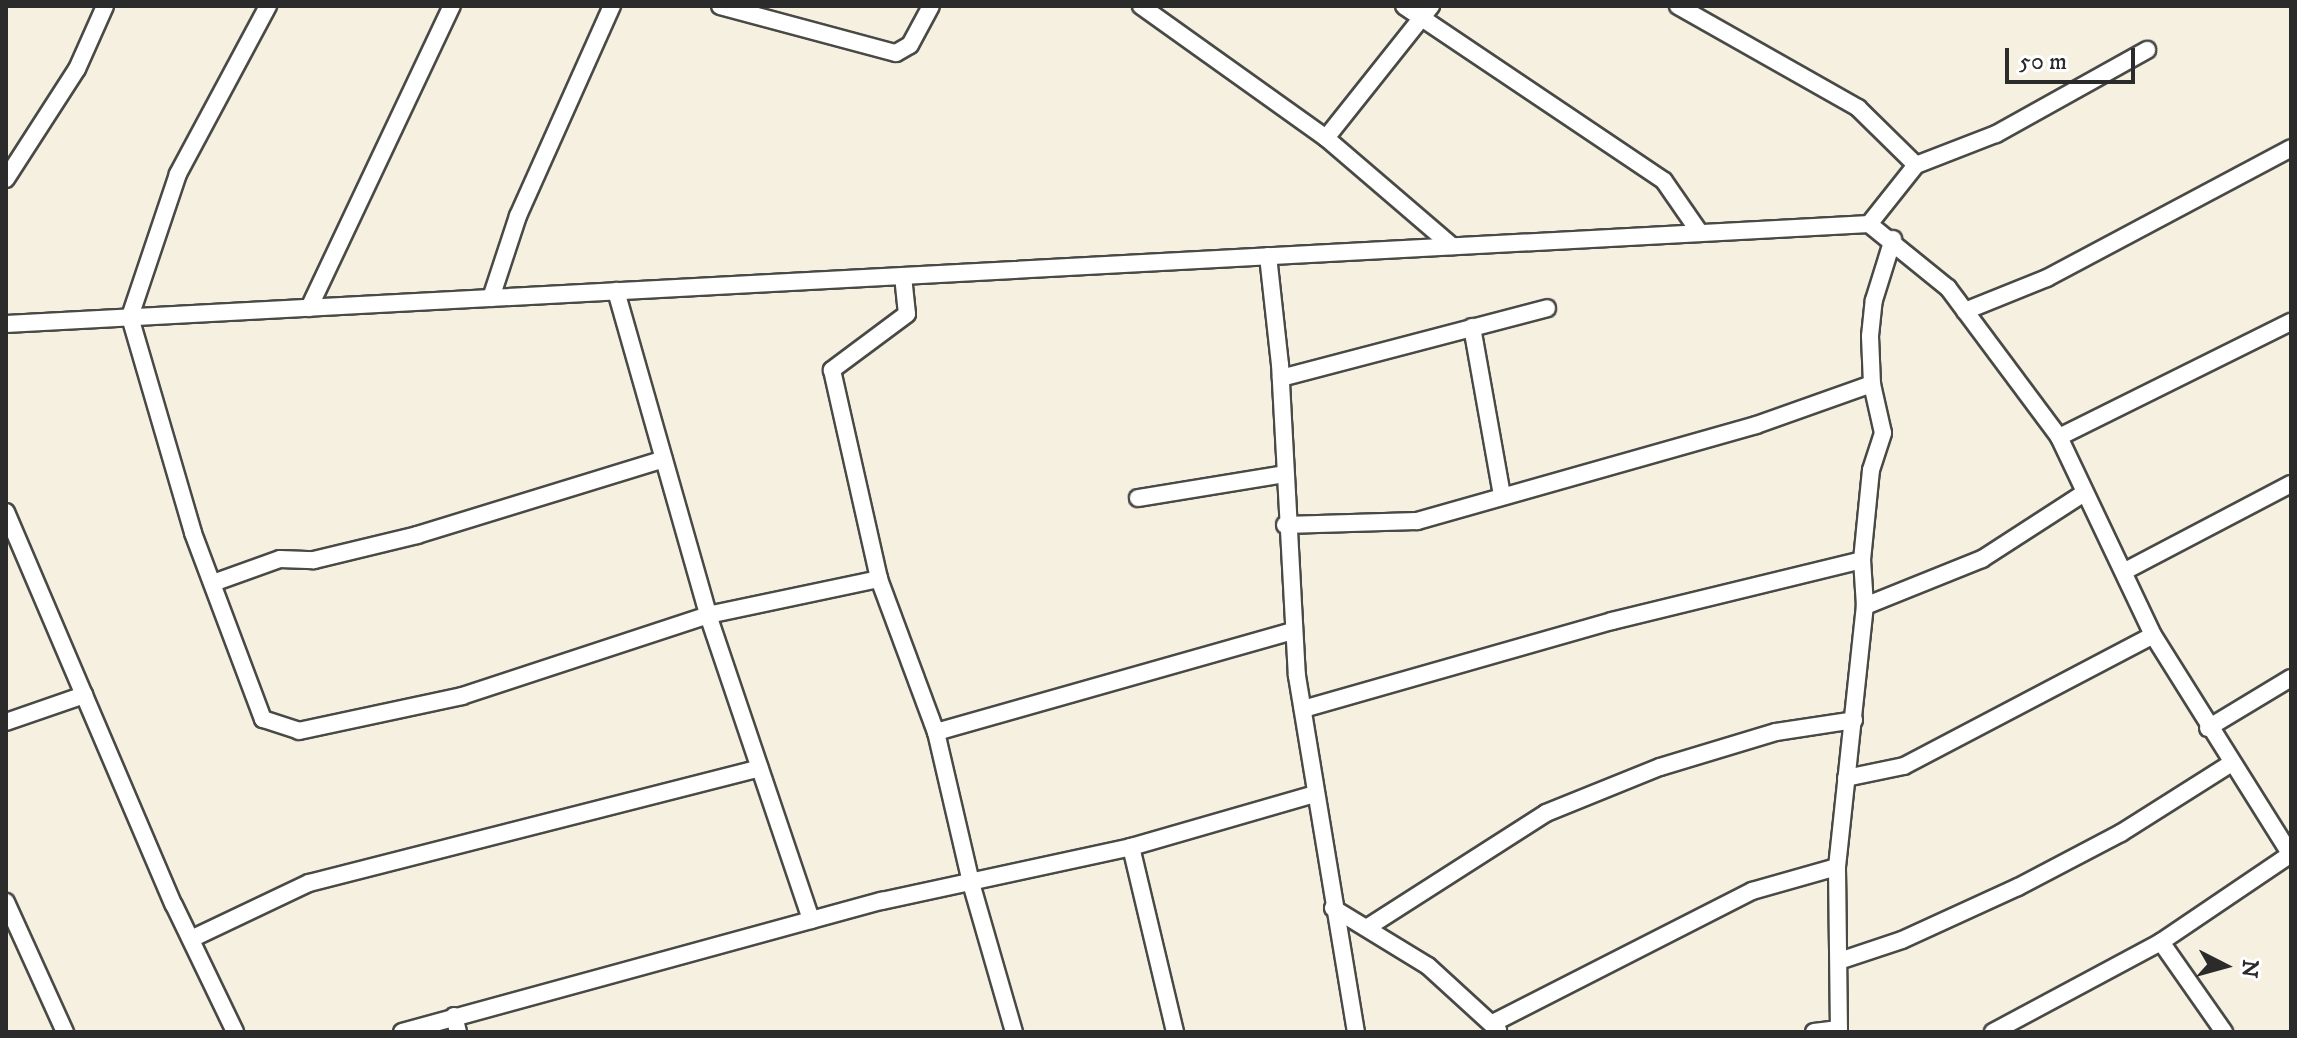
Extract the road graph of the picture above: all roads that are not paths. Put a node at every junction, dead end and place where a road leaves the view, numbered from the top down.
1 (105, 6) edge
2 (268, 6) edge
3 (452, 6) edge
4 (612, 6) edge
5 (720, 6) edge
6 (931, 6) edge
7 (1141, 6) edge
8 (1404, 6) edge
9 (1678, 6) edge
10 (1426, 12) edge
11 (2147, 50) dead end
12 (1326, 138) junction
13 (2291, 148) edge
14 (1916, 165) junction
15 (6, 179) edge
16 (1869, 224) junction
17 (1700, 233) junction
18 (1893, 239) junction
19 (1452, 246) junction
20 (1268, 256) junction
21 (903, 276) junction
22 (616, 291) junction
23 (491, 298) junction
24 (309, 308) junction
25 (1547, 308) dead end
26 (1965, 311) junction
27 (130, 317) junction
28 (2291, 322) edge
29 (6, 324) edge
30 (1472, 327) junction
31 (1281, 378) junction
32 (1872, 384) junction
33 (2059, 437) junction
34 (664, 459) junction
35 (1284, 474) junction
36 (2291, 484) edge
37 (2084, 493) junction
38 (1502, 496) junction
39 (1138, 498) dead end
40 (6, 512) edge
41 (1285, 525) junction
42 (1862, 560) junction
43 (2125, 571) junction
44 (879, 579) junction
45 (213, 583) junction
46 (1865, 606) junction
47 (708, 615) junction
48 (1293, 631) junction
49 (2153, 635) junction
50 (2291, 678) edge
51 (84, 695) junction
52 (1303, 709) junction
53 (1854, 720) junction
54 (6, 722) edge
55 (2208, 728) junction
56 (936, 732) junction
57 (2230, 764) junction
58 (760, 768) junction
59 (1846, 778) junction
60 (1315, 794) junction
61 (1131, 847) junction
62 (2291, 854) edge
63 (1837, 867) junction
64 (971, 883) junction
65 (6, 902) edge
66 (1333, 908) junction
67 (811, 920) junction
68 (1368, 927) junction
69 (191, 939) junction
70 (2161, 942) junction
71 (1839, 961) junction
72 (456, 1024) edge
73 (2024, 1026) edge
74 (1496, 1027) edge
75 (1007, 1030) edge
76 (1839, 1030) edge
77 (65, 1032) edge
78 (235, 1032) edge
79 (402, 1032) edge
80 (1175, 1032) edge
81 (1356, 1032) edge
82 (1814, 1032) edge
83 (1993, 1032) edge
84 (2224, 1032) edge

1 - 15 street
2 - 27 street
3 - 24 street
4 - 23 street
5 - 6 street
7 - 12 street
8 - 10 street
9 - 14 street
10 - 12 street
10 - 17 street
11 - 14 street
12 - 19 street
13 - 26 street
14 - 16 street
16 - 17 street
16 - 18 street
17 - 19 street
18 - 26 street
18 - 32 street
19 - 20 street
20 - 21 street
20 - 31 street
21 - 22 street
21 - 44 street
22 - 23 street
22 - 34 street
23 - 24 street
24 - 27 street
25 - 30 street
26 - 33 street
27 - 29 street
27 - 45 street
28 - 33 street
30 - 31 street
30 - 38 street
31 - 35 street
32 - 38 street
32 - 42 street
33 - 37 street
34 - 45 street
34 - 47 street
35 - 39 street
35 - 41 street
36 - 43 street
37 - 43 street
37 - 46 street
38 - 41 street
40 - 51 street
41 - 48 street
42 - 46 street
42 - 52 street
43 - 49 street
44 - 47 street
44 - 56 street
45 - 47 street
46 - 53 street
47 - 58 street
48 - 52 street
48 - 56 street
49 - 55 street
49 - 59 street
50 - 55 street
51 - 54 street
51 - 69 street
52 - 60 street
53 - 59 street
53 - 68 street
55 - 57 street
56 - 64 street
57 - 62 street
57 - 71 street
58 - 67 street
58 - 69 street
59 - 63 street
60 - 61 street
60 - 66 street
61 - 64 street
61 - 80 street
62 - 70 street
63 - 71 street
63 - 74 street
64 - 67 street
64 - 75 street
65 - 77 street
66 - 68 street
66 - 81 street
67 - 72 street
68 - 74 street
69 - 78 street
70 - 73 street
70 - 84 street
71 - 76 street
72 - 79 street
73 - 83 street
76 - 82 street

